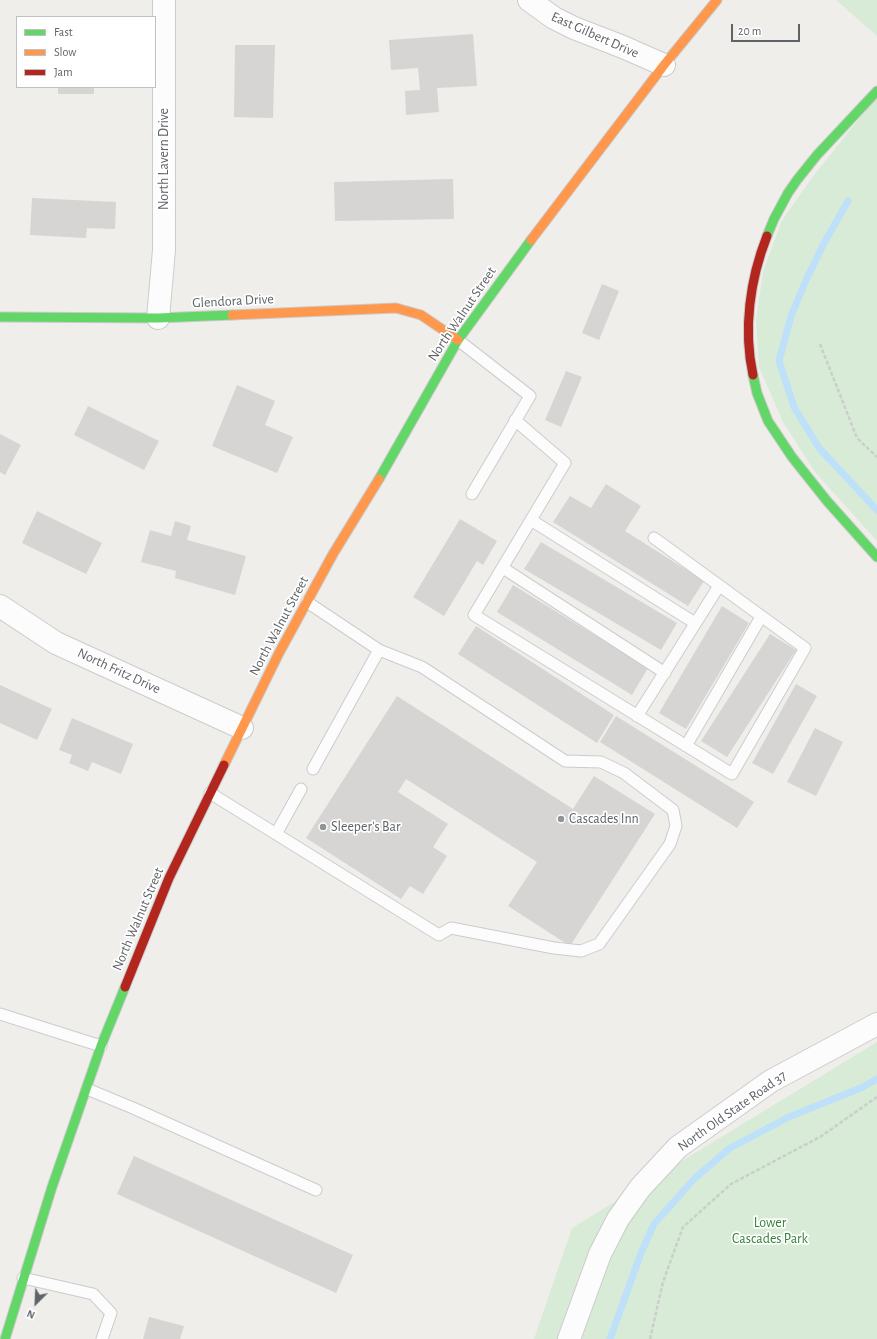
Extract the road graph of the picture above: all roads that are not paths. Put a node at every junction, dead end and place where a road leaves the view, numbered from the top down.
1 (164, 0) edge
2 (529, 0) edge
3 (717, 0) edge
4 (664, 65) junction
5 (877, 91) edge
6 (0, 317) edge
7 (158, 318) junction
8 (458, 340) junction
9 (515, 420) junction
10 (472, 494) dead end
11 (531, 520) junction
12 (654, 538) dead end
13 (877, 557) edge
14 (503, 568) junction
15 (719, 586) junction
16 (307, 602) junction
17 (0, 606) edge
18 (761, 617) junction
19 (696, 623) junction
20 (379, 650) junction
21 (665, 673) junction
22 (637, 716) junction
23 (242, 728) junction
24 (686, 746) junction
25 (313, 769) dead end
26 (301, 789) dead end
27 (210, 793) junction
28 (276, 834) junction
29 (0, 1014) edge
30 (877, 1024) edge
31 (101, 1046) junction
32 (87, 1089) junction
33 (316, 1190) dead end
34 (23, 1278) junction
35 (5, 1330) edge
36 (102, 1339) edge
37 (569, 1339) edge

1 - 7 street, North Lavern Drive
2 - 4 street, East Gilbert Drive
3 - 4 main road, North Walnut Street
4 - 8 main road, North Walnut Street
5 - 13 main road
6 - 7 main road, Glendora Drive
7 - 8 main road, Glendora Drive
8 - 9 lane
8 - 16 main road, North Walnut Street
9 - 10 lane
9 - 11 lane
11 - 14 lane
11 - 19 lane
12 - 15 lane
14 - 21 lane
14 - 22 lane
15 - 18 lane
15 - 19 lane
16 - 20 lane
16 - 23 main road, North Walnut Street
17 - 23 street, North Fritz Drive
18 - 24 lane
18 - 24 lane
19 - 21 lane
20 - 25 lane
20 - 28 lane
21 - 22 lane
22 - 24 lane
23 - 27 main road, North Walnut Street
26 - 28 lane
27 - 28 lane
27 - 31 main road, North Walnut Street
29 - 31 lane
30 - 37 street, North Old State Road 37
31 - 32 main road, North Walnut Street
32 - 33 lane
32 - 34 main road, North Walnut Street
34 - 35 main road, North Walnut Street
34 - 36 lane

